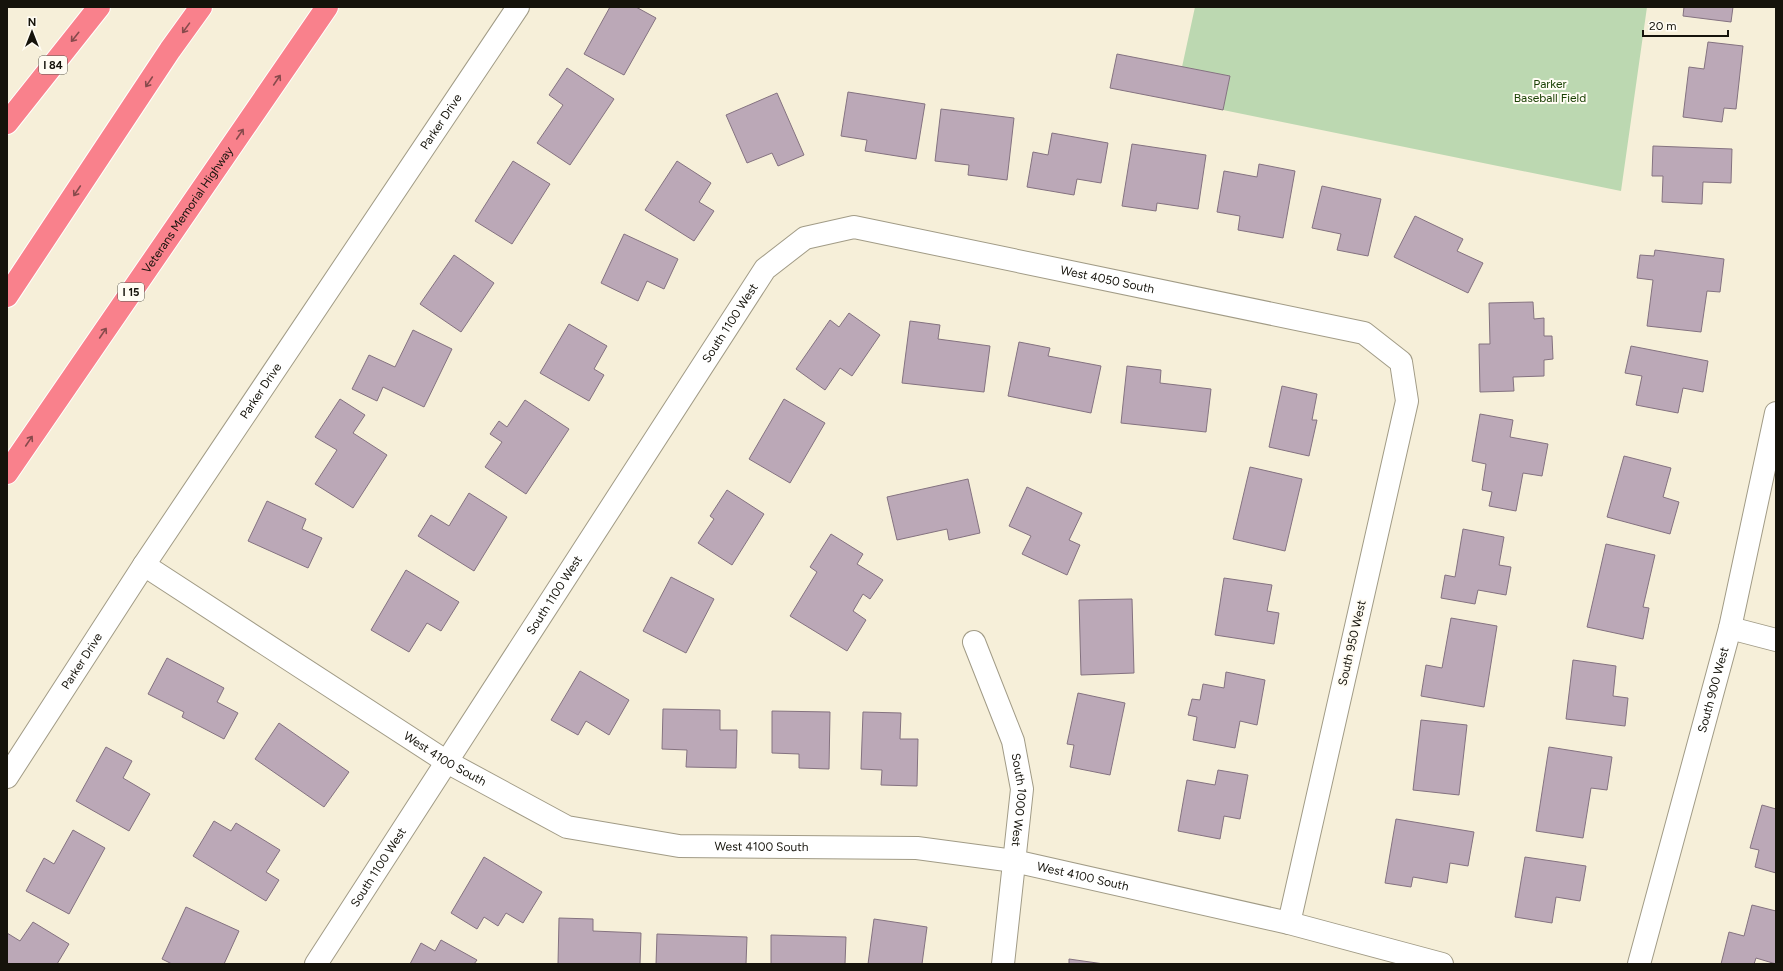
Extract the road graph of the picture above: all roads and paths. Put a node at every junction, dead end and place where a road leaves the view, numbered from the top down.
1 (99, 7) edge
2 (201, 7) edge
3 (327, 7) edge
4 (518, 7) edge
5 (7, 123) edge
6 (805, 238) joint
7 (7, 296) edge
8 (1401, 362) joint
9 (1776, 413) edge
10 (7, 473) edge
11 (144, 565) junction
12 (1730, 628) junction
13 (1776, 640) edge
14 (974, 642) dead end
15 (446, 762) junction
16 (7, 777) edge
17 (1014, 861) junction
18 (1289, 923) junction
19 (316, 964) edge
20 (1003, 964) edge
21 (1442, 964) edge
22 (1640, 964) edge

1 -> 5 highway, I 84
2 -> 7 highway
10 -> 3 highway, Veterans Memorial Highway / I 15
4 - 11 street, Parker Drive
6 - 8 street, West 4050 South
6 - 15 street, South 1100 West
8 - 18 street, South 950 West
9 - 12 street, South 900 West
11 - 15 street, West 4100 South
11 - 16 street, Parker Drive
12 - 13 street
12 - 22 street, South 900 West
14 - 17 street, South 1000 West
15 - 17 street, West 4100 South
15 - 19 street, South 1100 West
17 - 18 street, West 4100 South
17 - 20 street, South 1000 West
18 - 21 street, West 4100 South

